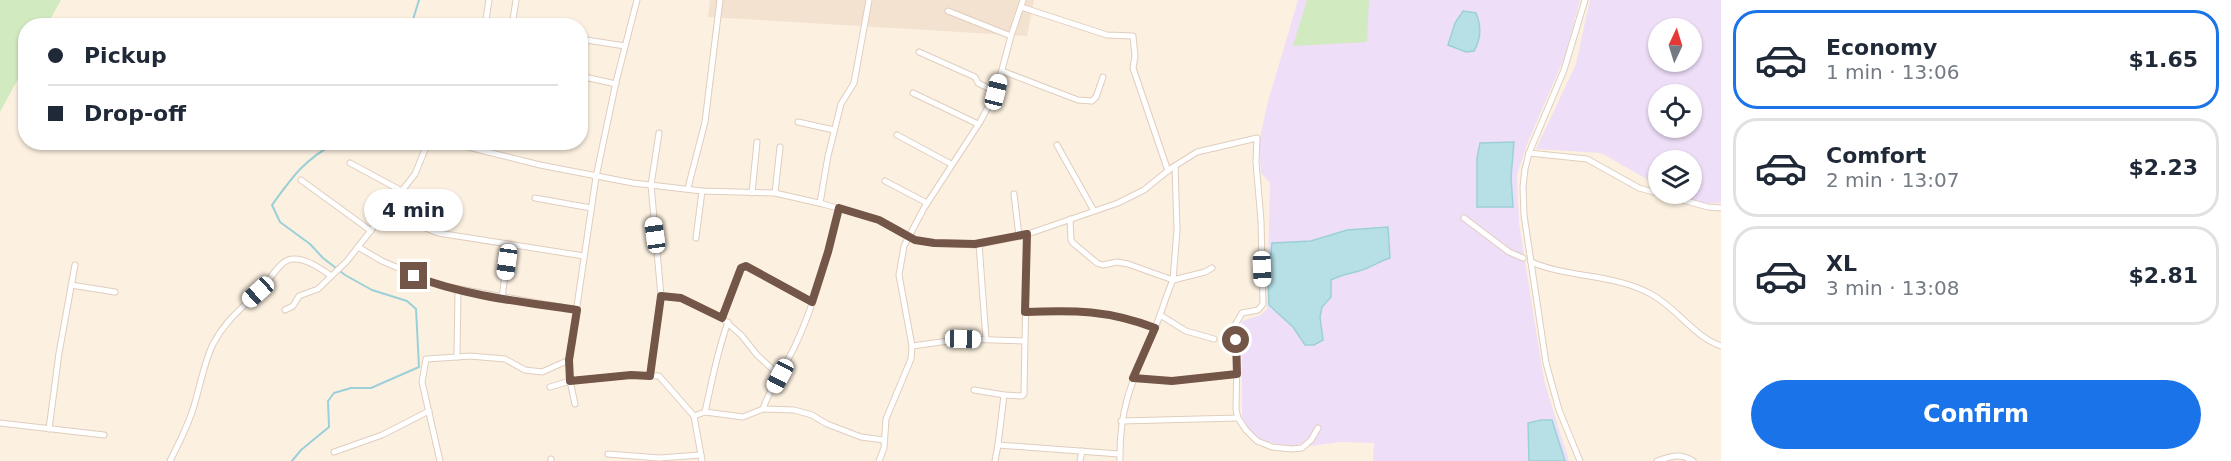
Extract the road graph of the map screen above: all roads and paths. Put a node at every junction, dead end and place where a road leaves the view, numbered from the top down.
1 (489, 0) edge
2 (516, 0) edge
3 (637, 0) edge
4 (720, 0) edge
5 (869, 0) edge
6 (1023, 0) edge
7 (1585, 0) edge
8 (1021, 7) junction
9 (948, 11) dead end
10 (486, 18) edge
11 (513, 18) edge
12 (1011, 36) junction
13 (588, 40) edge
14 (625, 46) junction
15 (919, 52) dead end
16 (1002, 71) junction
17 (1103, 77) dead end
18 (588, 78) edge
19 (616, 84) junction
20 (996, 92) junction
21 (913, 93) dead end
22 (798, 122) dead end
23 (978, 124) junction
24 (834, 130) junction
25 (659, 133) dead end
26 (897, 135) dead end
27 (758, 142) dead end
28 (1057, 145) dead end
29 (780, 147) dead end
30 (425, 150) edge
31 (480, 150) edge
32 (488, 152) joint
33 (1529, 153) junction
34 (350, 163) dead end
35 (951, 164) junction
36 (1175, 166) junction
37 (1168, 171) junction
38 (596, 177) junction
39 (302, 180) dead end
40 (885, 181) dead end
41 (651, 185) junction
42 (688, 188) junction
43 (402, 191) junction
44 (702, 191) junction
45 (752, 193) junction
46 (775, 193) junction
47 (1014, 194) dead end
48 (536, 198) dead end
49 (820, 203) junction
50 (927, 203) junction
51 (591, 208) junction
52 (839, 208) junction
53 (1721, 208) edge
54 (1094, 211) junction
55 (386, 212) junction
56 (1464, 218) dead end
57 (1070, 219) junction
58 (371, 231) junction
59 (1027, 234) junction
60 (908, 236) junction
61 (1019, 236) junction
62 (696, 238) dead end
63 (509, 244) junction
64 (979, 244) junction
65 (358, 247) junction
66 (584, 256) junction
67 (1523, 258) dead end
68 (1531, 262) junction
69 (75, 265) dead end
70 (1212, 267) dead end
71 (331, 276) junction
72 (1173, 280) junction
73 (71, 285) junction
74 (458, 290) junction
75 (115, 292) dead end
76 (661, 296) junction
77 (502, 298) junction
78 (812, 302) junction
79 (285, 310) dead end
80 (577, 310) junction
81 (1025, 312) junction
82 (1160, 315) junction
83 (722, 318) junction
84 (728, 322) junction
85 (1155, 328) junction
86 (986, 339) junction
87 (1214, 339) dead end
88 (1024, 341) junction
89 (912, 346) junction
90 (1721, 346) edge
91 (457, 357) junction
92 (569, 360) junction
93 (1237, 374) junction
94 (650, 376) junction
95 (780, 376) junction
96 (1133, 378) junction
97 (570, 381) junction
98 (550, 387) dead end
99 (974, 390) dead end
100 (1004, 395) junction
101 (574, 404) dead end
102 (763, 409) junction
103 (429, 411) junction
104 (705, 412) junction
105 (694, 416) junction
106 (1238, 418) junction
107 (1121, 421) junction
108 (0, 423) edge
109 (1318, 428) dead end
110 (49, 429) junction
111 (104, 435) dead end
112 (884, 440) junction
113 (998, 445) junction
114 (1082, 451) junction
115 (334, 452) dead end
116 (608, 454) dead end
117 (1119, 454) junction
118 (702, 458) edge
119 (170, 461) edge
120 (440, 461) edge
121 (879, 461) edge
122 (995, 461) edge
123 (1080, 461) edge
124 (1119, 461) edge
125 (1580, 461) edge
126 (1657, 461) edge
127 (1693, 461) edge

1 - 10 street
2 - 11 street
3 - 14 street
4 - 42 street
5 - 24 street
6 - 8 street
7 - 33 street
8 - 12 street
8 - 37 street
9 - 12 street
12 - 16 street
13 - 14 street
14 - 19 street
15 - 20 street
16 - 17 street
16 - 20 street
18 - 19 street
19 - 38 street
20 - 23 street
21 - 23 street
22 - 24 street
23 - 35 street
24 - 49 street
25 - 41 street
26 - 35 street
27 - 45 street
28 - 54 street
29 - 46 street
30 - 43 street
31 - 32 street
32 - 38 street
33 - 53 street
33 - 68 street
34 - 43 street
35 - 50 street
36 - 37 street
36 - 72 street
36 - 93 street
37 - 54 street
38 - 41 street
38 - 51 street
39 - 58 street
40 - 50 street
41 - 42 street
41 - 76 street
42 - 44 street
43 - 55 street
44 - 45 street
44 - 62 street
45 - 46 street
46 - 49 street
47 - 61 street
48 - 51 street
49 - 52 street
50 - 60 street
51 - 66 street
52 - 60 street
52 - 78 street
54 - 57 street
55 - 58 street
55 - 63 street
56 - 67 street
57 - 59 street
57 - 72 street
58 - 65 street
59 - 61 street
59 - 81 street
60 - 64 street
60 - 89 street
61 - 64 street
63 - 66 street
63 - 77 street
64 - 86 street
65 - 71 street
65 - 74 street
66 - 80 street
68 - 90 street
68 - 125 street
69 - 73 street
70 - 72 street
71 - 79 street
71 - 119 street
72 - 82 street
73 - 75 street
73 - 110 street
74 - 77 street
74 - 91 street
76 - 83 street
76 - 94 street
77 - 80 street
78 - 83 street
78 - 95 street
80 - 92 street
81 - 85 street
81 - 88 street
82 - 85 street
82 - 87 street
83 - 84 street
84 - 95 street
84 - 104 street
85 - 96 street
86 - 88 street
86 - 89 street
88 - 100 street
89 - 112 street
91 - 92 street
91 - 103 street
92 - 97 street
93 - 96 street
93 - 106 street
94 - 97 street
94 - 105 street
95 - 102 street
96 - 107 street
97 - 98 street
97 - 101 street
99 - 100 street
100 - 113 street
102 - 104 street
102 - 112 street
103 - 115 street
103 - 120 street
104 - 105 street
105 - 118 street
106 - 107 street
106 - 109 street
107 - 117 street
108 - 110 street
110 - 111 street
112 - 121 street
113 - 114 street
113 - 122 street
114 - 117 street
114 - 123 street
116 - 118 street
117 - 124 street
126 - 127 street

